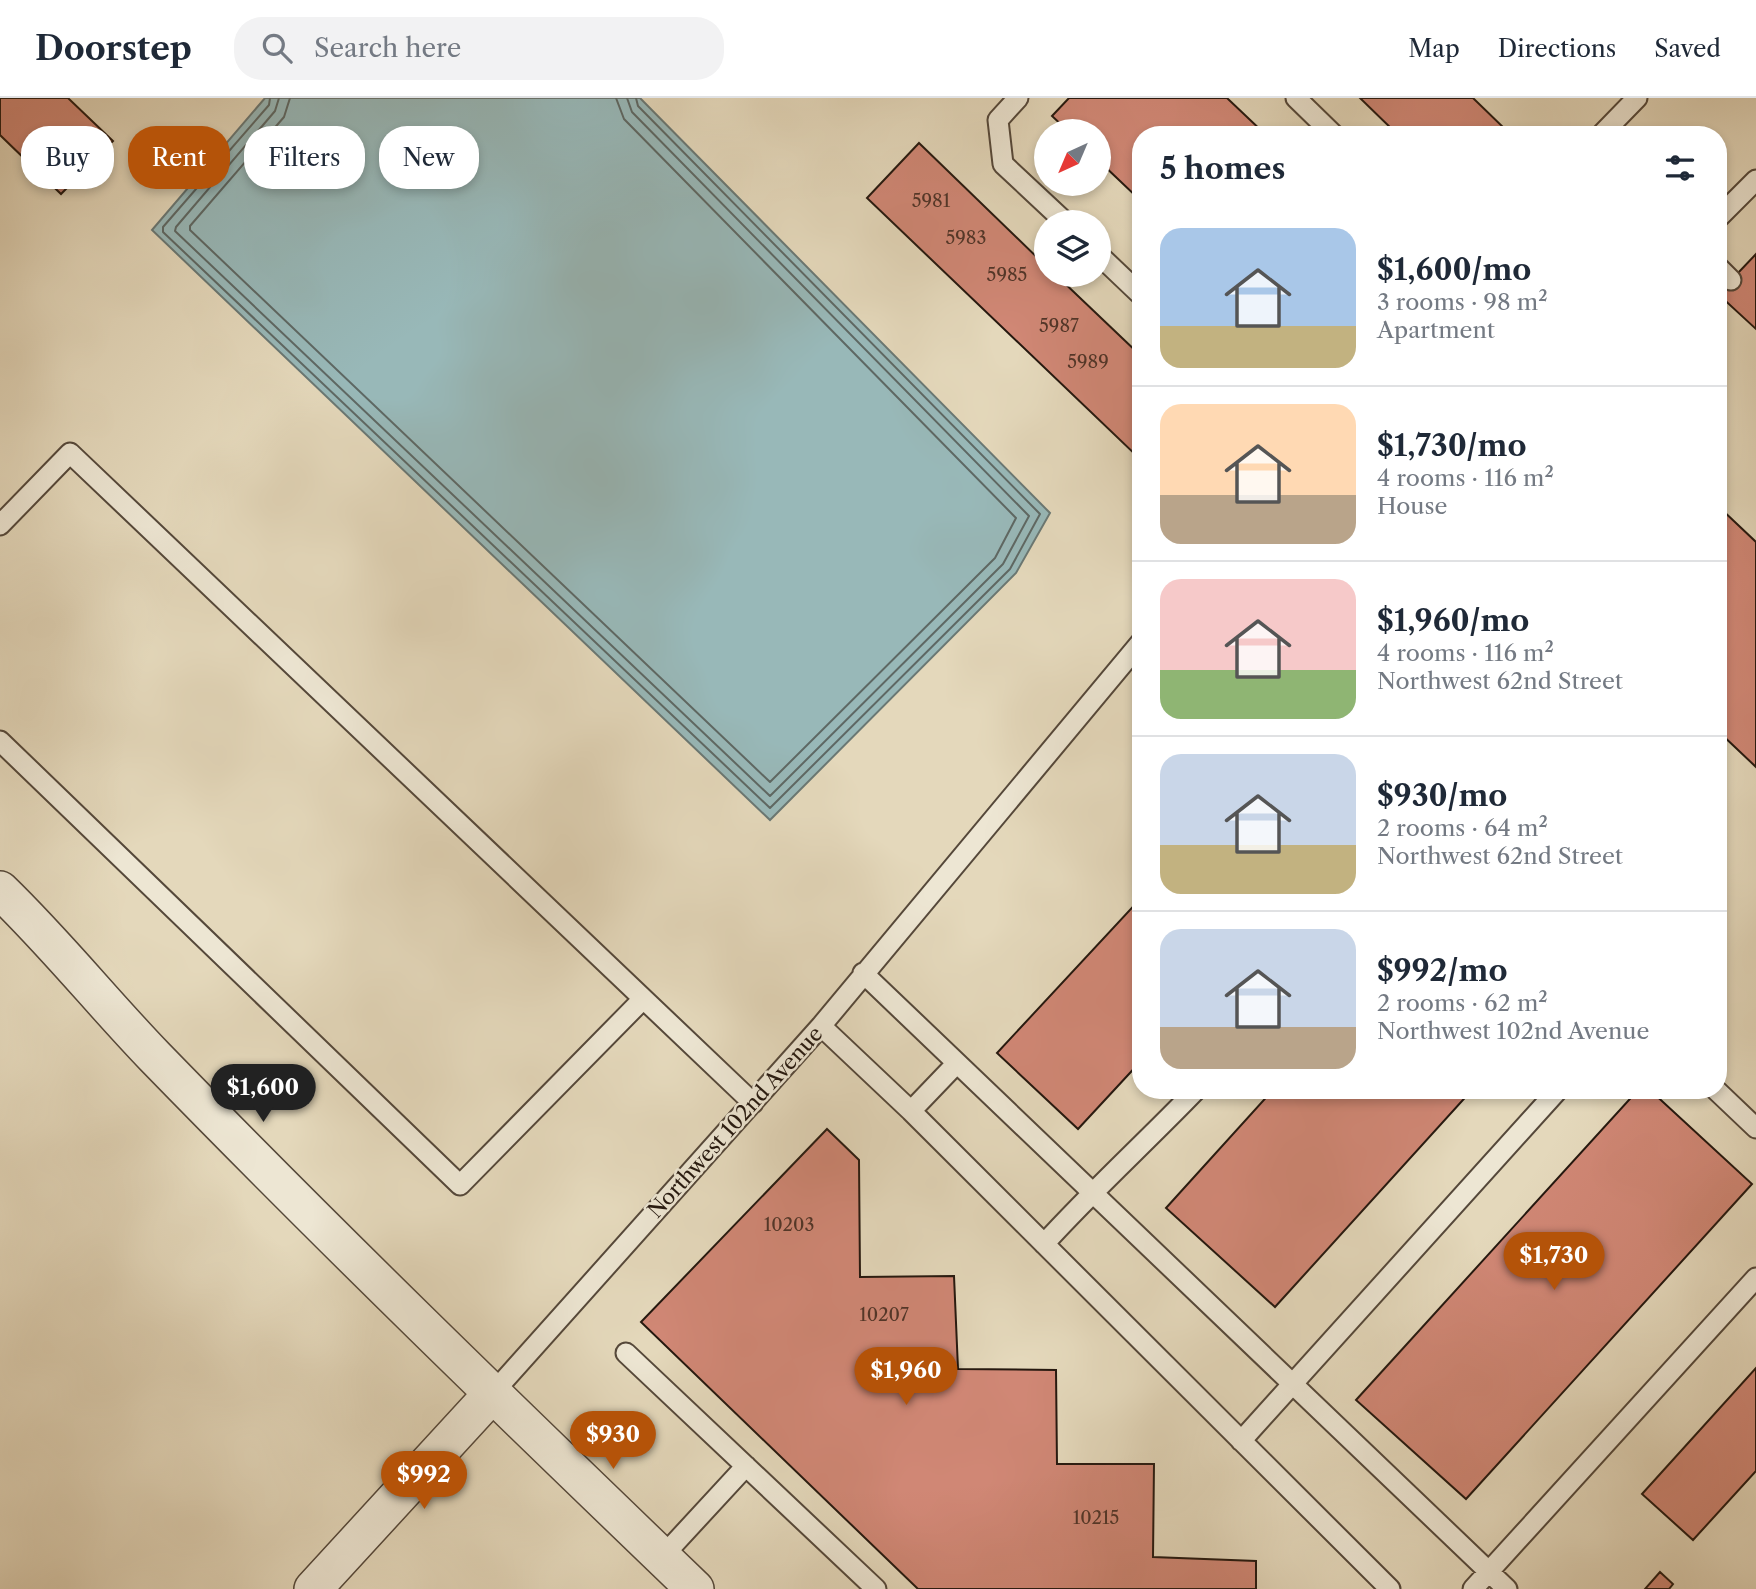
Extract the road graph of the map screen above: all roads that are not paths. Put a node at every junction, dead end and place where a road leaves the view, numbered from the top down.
1 (1018, 98) edge
2 (1296, 98) edge
3 (1637, 98) edge
4 (1325, 126) edge
5 (1610, 126) edge
6 (1756, 180) edge
7 (1727, 209) edge
8 (1052, 210) edge
9 (1111, 266) edge
10 (1132, 286) edge
11 (0, 525) edge
12 (1132, 653) edge
13 (0, 741) edge
14 (0, 890) edge
15 (863, 973) junction
16 (643, 999) junction
17 (821, 1026) junction
18 (957, 1063) junction
19 (1187, 1099) edge
20 (1550, 1099) edge
21 (1725, 1099) edge
22 (752, 1103) junction
23 (911, 1111) junction
24 (1756, 1128) edge
25 (1090, 1193) junction
26 (1044, 1244) junction
27 (1756, 1278) edge
28 (626, 1353) dead end
29 (1291, 1385) junction
30 (492, 1394) junction
31 (1241, 1441) junction
32 (746, 1466) junction
33 (662, 1557) junction
34 (1489, 1572) junction
35 (313, 1589) edge
36 (695, 1589) edge
37 (876, 1589) edge
38 (1390, 1589) edge
39 (1473, 1589) edge
40 (1507, 1589) edge

1 - 8 lane
2 - 4 lane
3 - 5 lane
6 - 7 lane
9 - 10 lane
11 - 16 lane
12 - 15 lane, Northwest 102nd Avenue
13 - 16 lane
14 - 30 street
15 - 17 lane, Northwest 102nd Avenue
15 - 18 lane
16 - 22 lane
17 - 22 lane, Northwest 102nd Avenue
17 - 23 lane
18 - 23 lane
18 - 25 lane
19 - 25 lane
20 - 29 lane
21 - 24 lane
22 - 30 lane, Northwest 102nd Avenue
23 - 26 lane
25 - 26 lane
25 - 29 lane
26 - 31 lane
27 - 34 lane
28 - 32 lane
29 - 31 lane
29 - 34 lane
30 - 33 street
30 - 35 street, Northwest 102nd Avenue
31 - 38 lane
32 - 33 lane
32 - 37 lane
33 - 36 street
34 - 39 lane
34 - 40 lane

